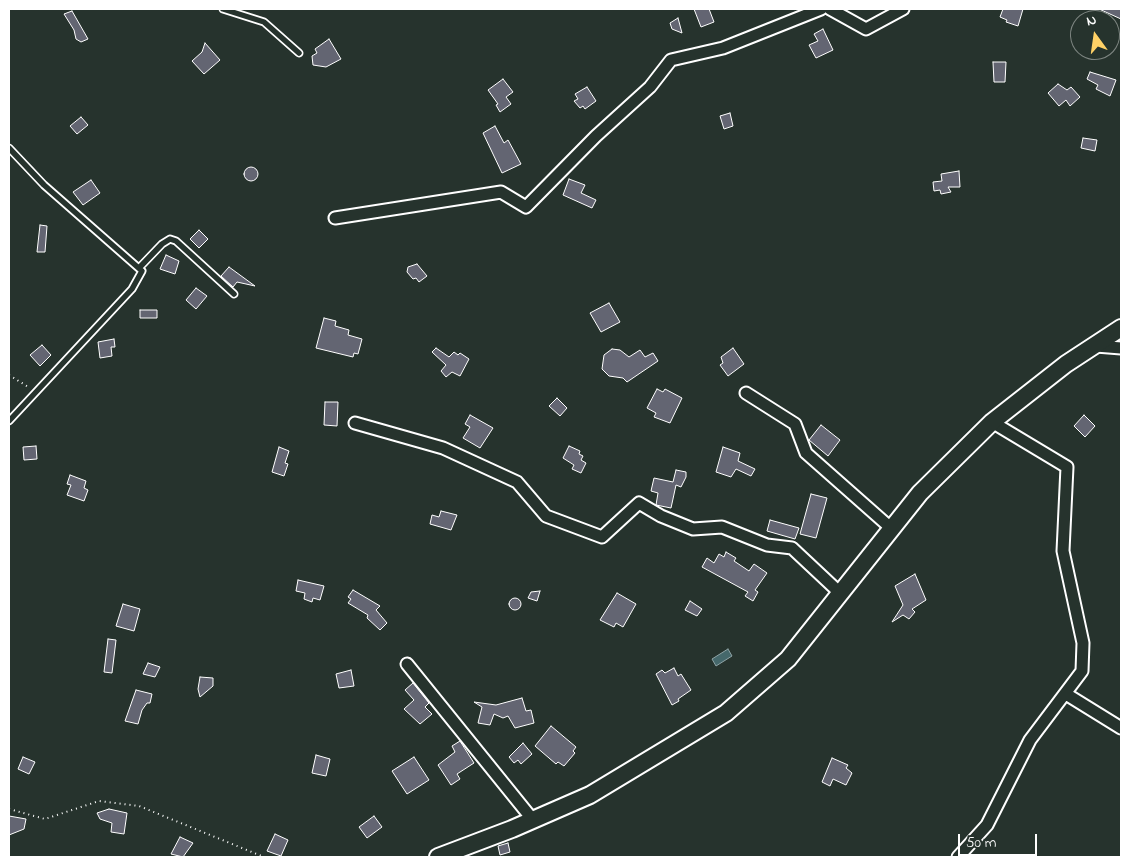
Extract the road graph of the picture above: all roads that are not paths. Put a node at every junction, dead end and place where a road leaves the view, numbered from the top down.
1 (223, 9) edge
2 (821, 9) edge
3 (830, 9) edge
4 (903, 9) edge
5 (299, 53) dead end
6 (9, 148) edge
7 (335, 218) dead end
8 (139, 268) junction
9 (234, 294) dead end
10 (1121, 328) edge
11 (1096, 346) junction
12 (1121, 348) edge
13 (746, 393) dead end
14 (9, 421) edge
15 (992, 422) junction
16 (355, 423) dead end
17 (892, 529) junction
18 (840, 594) junction
19 (407, 664) dead end
20 (1066, 694) junction
21 (1121, 728) edge
22 (533, 820) junction
23 (438, 857) edge
24 (958, 857) edge

1 - 5 lane
2 - 7 street
3 - 4 street
6 - 8 lane
8 - 9 lane
8 - 14 lane
10 - 11 main road
11 - 12 street
11 - 15 main road
13 - 17 street
15 - 17 main road
15 - 20 street
16 - 18 street
17 - 18 main road
18 - 22 main road
19 - 22 street
20 - 21 street
20 - 24 street
22 - 23 main road

